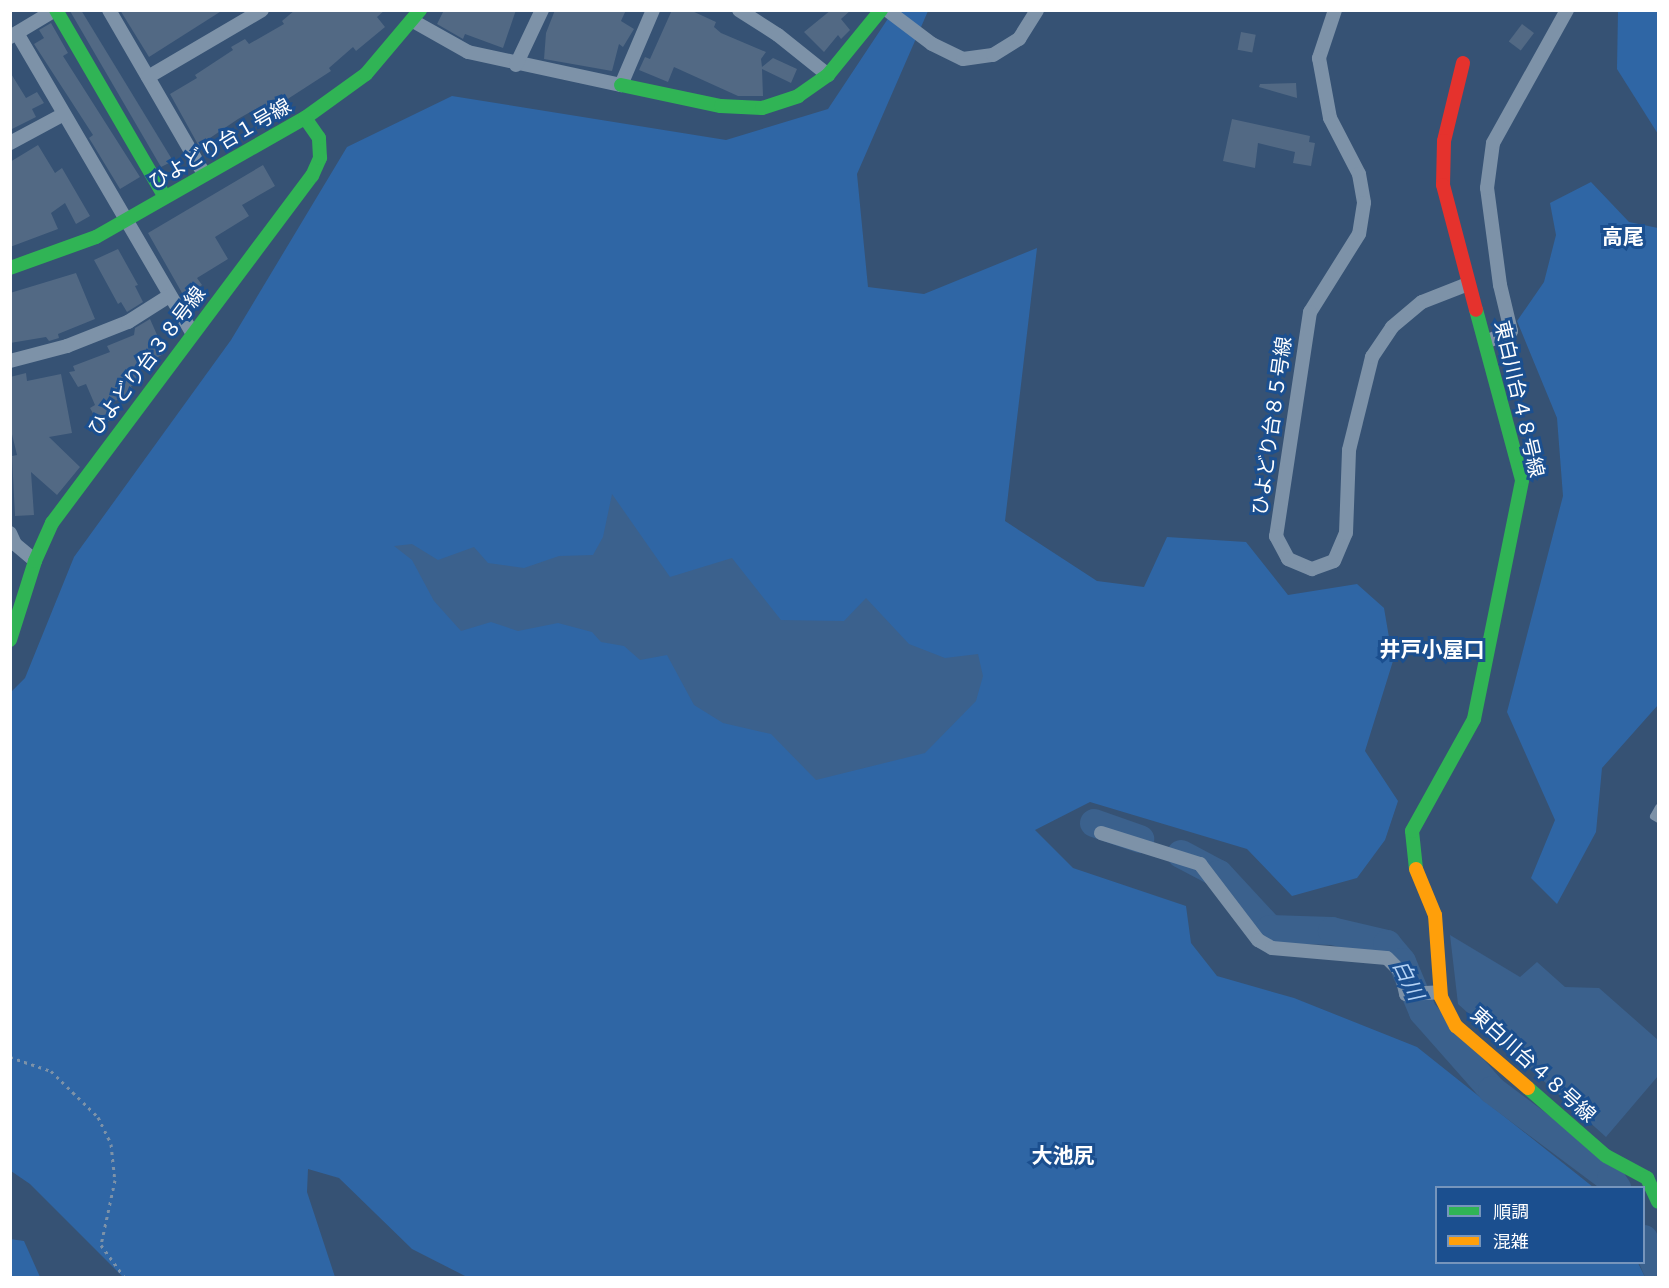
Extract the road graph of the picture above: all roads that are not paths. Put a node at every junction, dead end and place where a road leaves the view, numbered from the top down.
1 (55, 10) edge
2 (109, 10) edge
3 (262, 10) edge
4 (542, 10) edge
5 (653, 10) edge
6 (739, 10) edge
7 (881, 10) edge
8 (887, 10) edge
9 (1036, 10) edge
10 (1335, 10) edge
11 (1567, 10) edge
12 (416, 16) edge
13 (14, 35) edge
14 (1463, 63) dead end
15 (516, 65) junction
16 (828, 75) junction
17 (148, 77) junction
18 (621, 85) junction
19 (64, 114) junction
20 (305, 118) junction
21 (10, 143) edge
22 (204, 174) junction
23 (165, 197) junction
24 (127, 220) junction
25 (10, 268) edge
26 (1468, 284) junction
27 (169, 296) junction
28 (192, 333) junction
29 (1488, 341) junction
30 (10, 361) edge
31 (10, 533) edge
32 (35, 561) junction
33 (10, 640) edge
34 (1659, 807) edge
35 (1659, 819) edge
36 (1101, 833) dead end
37 (1440, 992) junction
38 (1659, 1202) edge

1 - 13 street
1 - 23 street
2 - 17 street
3 - 17 street
4 - 15 street
5 - 18 street
6 - 16 street
7 - 16 street
8 - 9 street
10 - 26 street, ひよどり台８５号線
11 - 29 street
12 - 15 street
12 - 20 street, ひよどり台１号線
13 - 19 street
14 - 26 street, 東白川台４８号線
15 - 18 street
16 - 18 street
17 - 22 street
19 - 21 street
19 - 24 street
20 - 22 street, ひよどり台１号線
20 - 28 street, ひよどり台３８号線
22 - 23 street, ひよどり台１号線
23 - 24 street, ひよどり台１号線
24 - 25 street, ひよどり台１号線
24 - 27 street
26 - 29 street, 東白川台４８号線
27 - 28 street
27 - 30 street
28 - 32 street, ひよどり台３８号線
29 - 37 street, 東白川台４８号線
31 - 32 street
32 - 33 street, ひよどり台３８号線
34 - 35 lane
36 - 37 street
37 - 38 street, 東白川台４８号線

